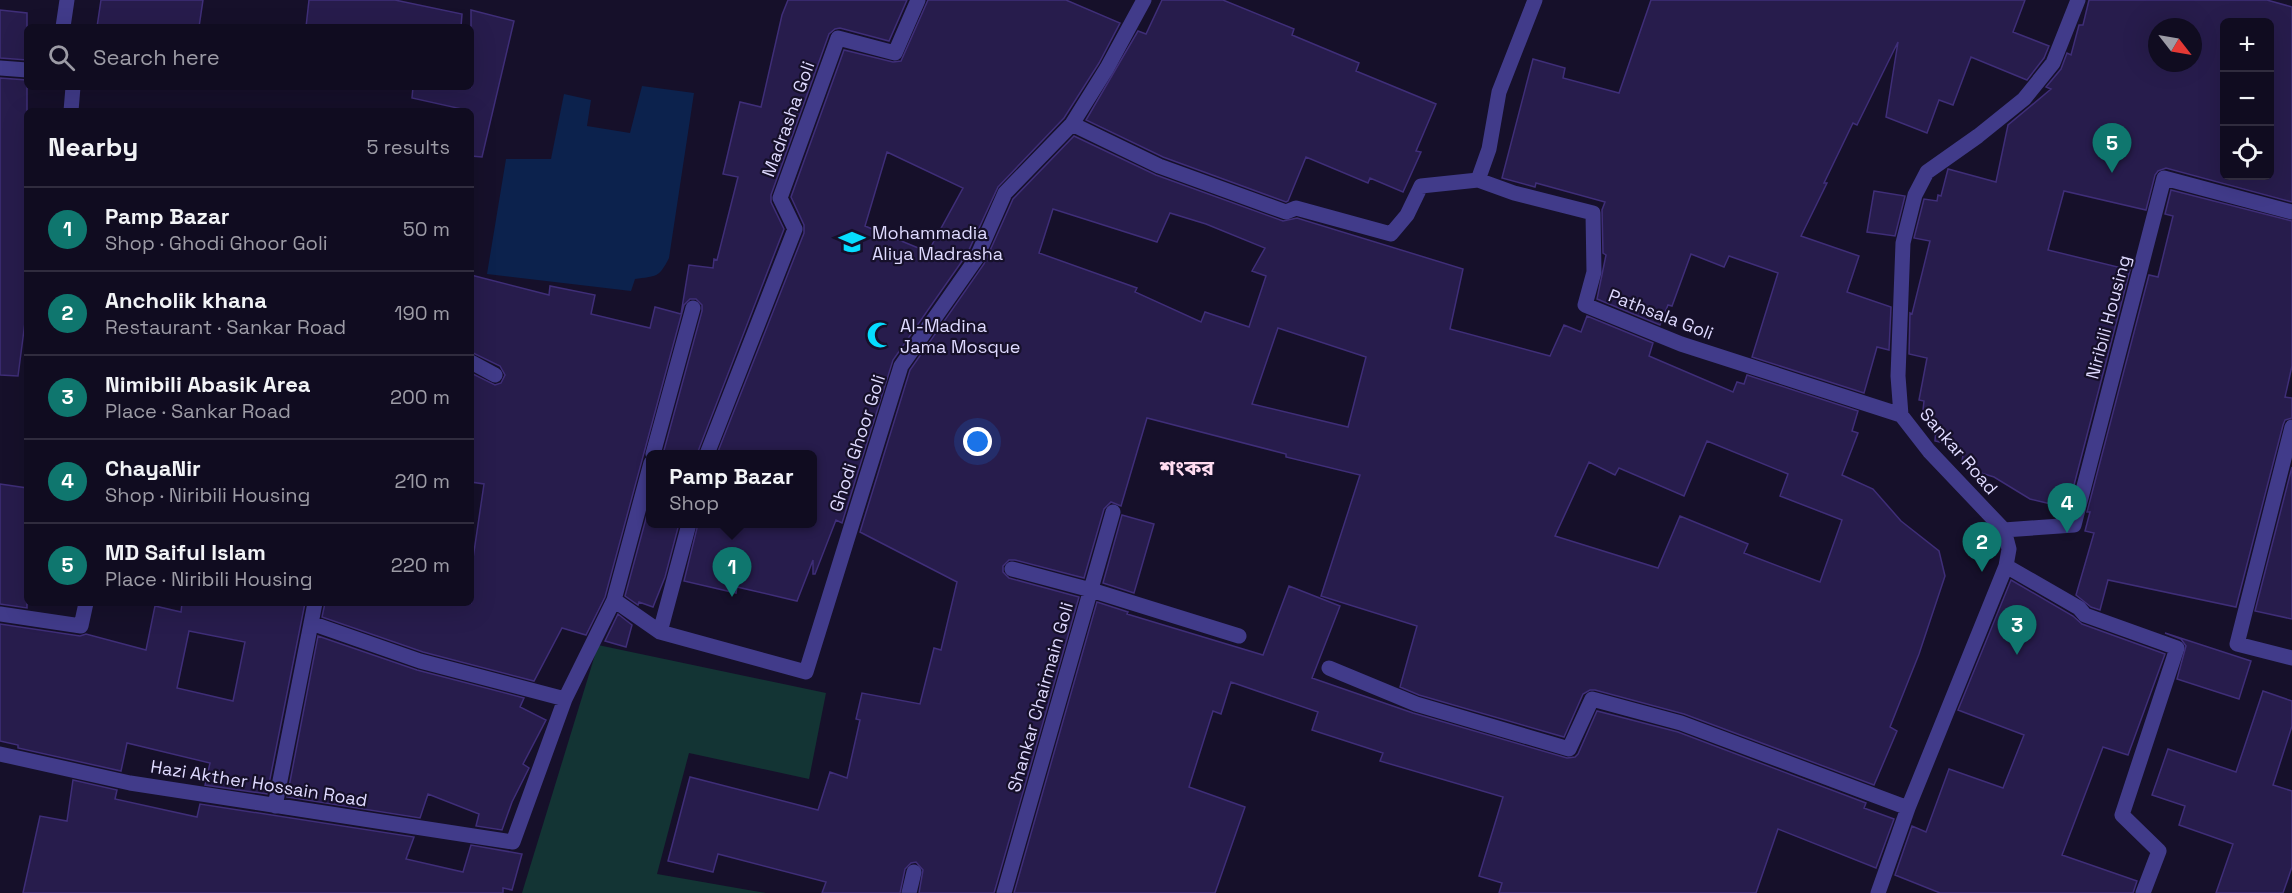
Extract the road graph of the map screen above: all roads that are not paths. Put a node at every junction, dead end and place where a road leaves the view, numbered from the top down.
1 (67, 0) edge
2 (918, 0) edge
3 (1143, 0) edge
4 (1535, 0) edge
5 (2078, 0) edge
6 (63, 24) edge
7 (0, 69) edge
8 (24, 70) edge
9 (73, 90) edge
10 (71, 108) edge
11 (1072, 124) junction
12 (1478, 180) junction
13 (2292, 212) edge
14 (693, 308) dead end
15 (474, 364) edge
16 (495, 375) dead end
17 (1901, 415) junction
18 (2292, 427) edge
19 (654, 450) edge
20 (709, 450) edge
21 (646, 482) edge
22 (1113, 512) dead end
23 (688, 528) edge
24 (2004, 530) junction
25 (2006, 566) junction
26 (1012, 569) dead end
27 (1091, 590) junction
28 (614, 600) junction
29 (85, 606) edge
30 (314, 606) edge
31 (0, 614) edge
32 (310, 623) junction
33 (660, 632) junction
34 (1239, 636) dead end
35 (2292, 658) edge
36 (1329, 668) dead end
37 (565, 699) junction
38 (0, 754) edge
39 (275, 806) junction
40 (1908, 808) junction
41 (915, 872) dead end
42 (909, 893) edge
43 (1004, 893) edge
44 (1878, 893) edge
45 (2143, 893) edge

1 - 6 street
2 - 20 street, Madrasha Goli
3 - 11 street, Ghodi Ghoor Goli
4 - 12 street
5 - 17 street, Sankar Road
7 - 8 street
9 - 10 street
11 - 12 street
11 - 33 street, Ghodi Ghoor Goli
12 - 17 street, Pathsala Goli
13 - 24 street, Niribili Housing
14 - 19 street
15 - 16 street
17 - 24 street, Sankar Road
18 - 35 street
21 - 28 street
22 - 27 street, Shankar Chairmain Goli
23 - 33 street
24 - 25 street
25 - 40 street
25 - 45 street
26 - 27 street
27 - 34 street
27 - 43 street, Shankar Chairmain Goli
28 - 33 street
28 - 37 street
29 - 31 street
30 - 32 street
32 - 37 street
32 - 39 street
36 - 40 street
37 - 39 street, Hazi Akther Hossain Road
38 - 39 street, Hazi Akther Hossain Road
40 - 44 street
41 - 42 street

